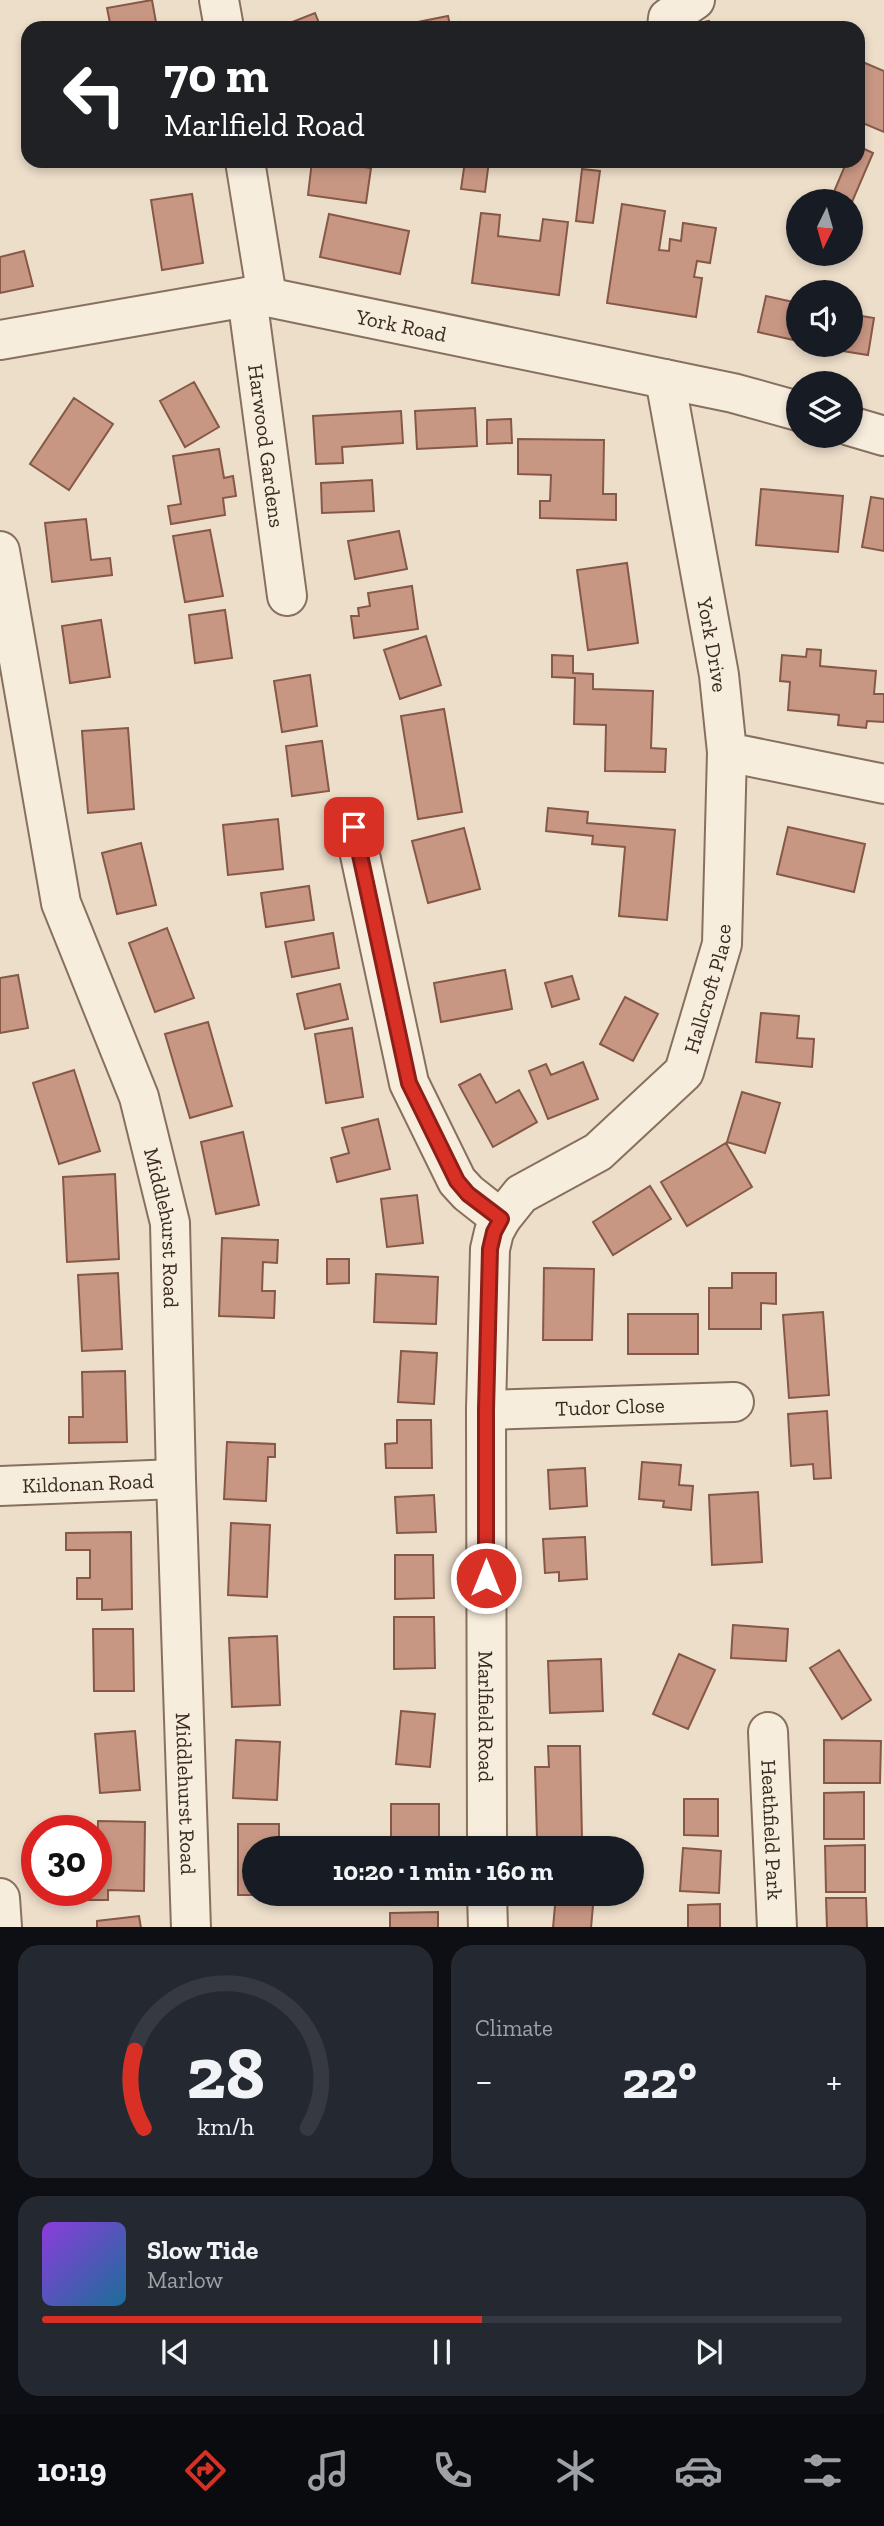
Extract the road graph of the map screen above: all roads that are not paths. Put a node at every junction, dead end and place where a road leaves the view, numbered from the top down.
1 (695, 0) edge
2 (668, 21) edge
3 (246, 168) edge
4 (257, 297) junction
5 (0, 340) edge
6 (665, 379) junction
7 (786, 408) edge
8 (863, 430) edge
9 (884, 436) edge
10 (0, 551) edge
11 (287, 596) dead end
12 (727, 752) junction
13 (884, 784) edge
14 (354, 827) dead end
15 (501, 1219) junction
16 (734, 1402) dead end
17 (486, 1410) junction
18 (176, 1479) junction
19 (0, 1486) edge
20 (768, 1726) dead end
21 (487, 1836) edge
22 (487, 1906) edge
23 (191, 1927) edge
24 (488, 1927) edge
25 (777, 1927) edge

1 - 2 street
3 - 4 street, Harwood Gardens
4 - 5 street, York Road
4 - 6 street, York Road
4 - 11 street, Harwood Gardens
6 - 7 street, York Road
6 - 12 street, York Drive
8 - 9 street
10 - 18 street, Middlehurst Road
12 - 13 street
12 - 15 street, Hallcroft Place
14 - 15 street
15 - 17 street, Marlfield Road
16 - 17 street, Tudor Close
17 - 21 street, Marlfield Road
18 - 19 street, Kildonan Road
18 - 23 street, Middlehurst Road
20 - 25 street, Heathfield Park
22 - 24 street

